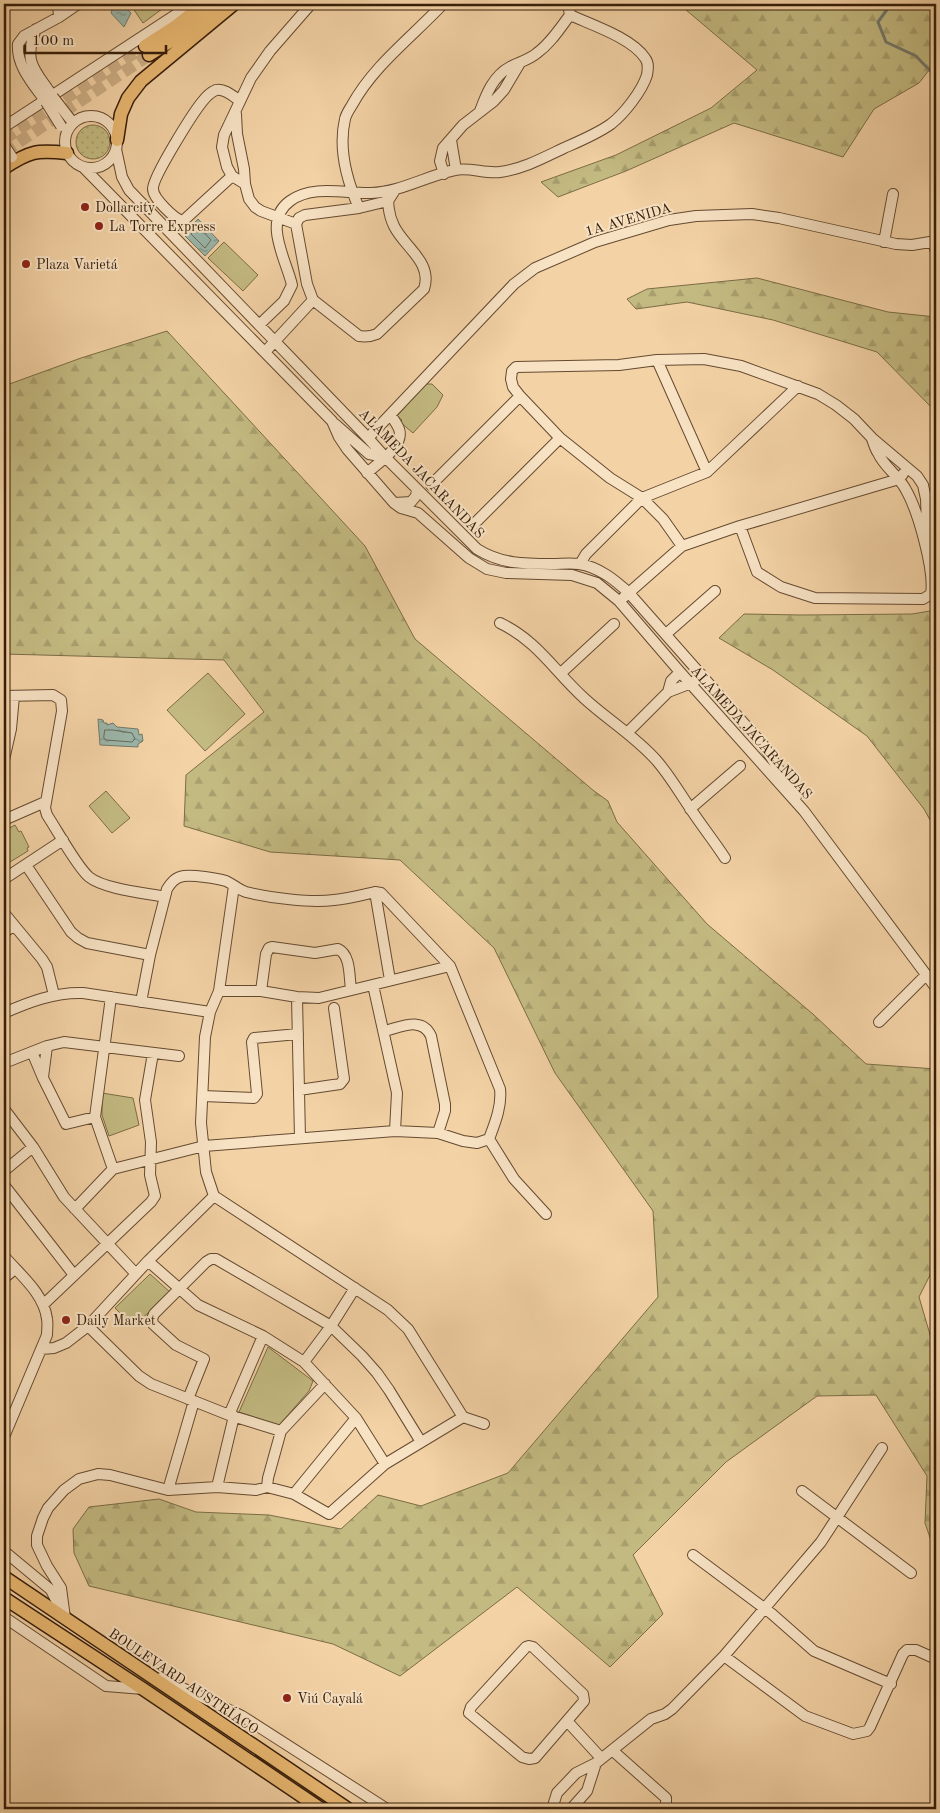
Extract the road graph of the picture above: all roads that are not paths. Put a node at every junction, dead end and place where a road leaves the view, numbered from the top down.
1 (58, 4) edge
2 (78, 4) edge
3 (192, 4) edge
4 (204, 4) edge
5 (219, 4) edge
6 (234, 4) edge
7 (311, 4) edge
8 (443, 4) edge
9 (568, 4) edge
10 (570, 15) junction
11 (59, 17) junction
12 (49, 98) junction
13 (238, 105) junction
14 (68, 125) junction
15 (4, 126) edge
16 (451, 140) junction
17 (117, 144) junction
18 (4, 145) edge
19 (67, 153) junction
20 (8, 162) edge
21 (84, 168) junction
22 (456, 170) junction
23 (444, 174) junction
24 (232, 176) junction
25 (245, 184) junction
26 (352, 192) junction
27 (390, 194) junction
28 (894, 194) dead end
29 (359, 208) junction
30 (277, 218) junction
31 (296, 224) junction
32 (884, 242) junction
33 (935, 245) edge
34 (313, 300) junction
35 (259, 325) junction
36 (274, 341) junction
37 (264, 352) junction
38 (658, 360) junction
39 (798, 386) junction
40 (520, 396) junction
41 (391, 415) junction
42 (332, 421) junction
43 (368, 438) junction
44 (560, 438) junction
45 (872, 438) junction
46 (385, 457) junction
47 (909, 468) junction
48 (707, 472) junction
49 (367, 473) junction
50 (899, 478) junction
51 (431, 485) dead end
52 (417, 489) junction
53 (642, 498) junction
54 (394, 503) junction
55 (445, 517) junction
56 (472, 526) dead end
57 (740, 526) junction
58 (439, 532) junction
59 (682, 546) junction
60 (928, 553) junction
61 (580, 564) junction
62 (715, 591) dead end
63 (629, 593) junction
64 (619, 601) junction
65 (500, 623) dead end
66 (614, 624) dead end
67 (666, 634) junction
68 (680, 672) junction
69 (561, 673) junction
70 (702, 674) junction
71 (690, 684) junction
72 (668, 692) junction
73 (9, 696) edge
74 (627, 734) junction
75 (4, 760) edge
76 (740, 766) dead end
77 (45, 802) junction
78 (690, 810) junction
79 (804, 812) junction
80 (4, 820) edge
81 (63, 840) junction
82 (725, 858) dead end
83 (26, 865) junction
84 (4, 879) edge
85 (234, 886) junction
86 (375, 892) junction
87 (165, 897) junction
88 (4, 913) edge
89 (14, 926) junction
90 (4, 932) edge
91 (150, 955) junction
92 (450, 966) junction
93 (926, 975) junction
94 (390, 980) junction
95 (373, 985) junction
96 (936, 986) edge
97 (351, 989) junction
98 (219, 991) junction
99 (261, 991) junction
100 (54, 995) junction
101 (111, 997) junction
102 (297, 997) junction
103 (142, 1002) junction
104 (334, 1008) dead end
105 (210, 1012) junction
106 (4, 1013) edge
107 (879, 1022) dead end
108 (384, 1031) junction
109 (298, 1034) junction
110 (47, 1046) junction
111 (104, 1047) junction
112 (32, 1052) junction
113 (153, 1053) junction
114 (179, 1056) dead end
115 (4, 1063) edge
116 (43, 1078) junction
117 (299, 1090) junction
118 (203, 1096) junction
119 (4, 1109) edge
120 (95, 1117) junction
121 (395, 1131) junction
122 (438, 1132) junction
123 (300, 1138) junction
124 (489, 1139) junction
125 (204, 1146) junction
126 (33, 1147) junction
127 (150, 1160) junction
128 (113, 1169) junction
129 (4, 1171) edge
130 (4, 1185) edge
131 (214, 1196) junction
132 (75, 1209) junction
133 (546, 1214) dead end
134 (107, 1244) junction
135 (4, 1256) edge
136 (148, 1261) junction
137 (15, 1269) junction
138 (136, 1274) junction
139 (74, 1275) junction
140 (4, 1278) edge
141 (355, 1288) junction
142 (179, 1290) junction
143 (44, 1304) junction
144 (88, 1326) junction
145 (331, 1326) junction
146 (263, 1336) junction
147 (41, 1349) junction
148 (304, 1362) junction
149 (325, 1384) junction
150 (191, 1400) junction
151 (232, 1415) junction
152 (463, 1417) junction
153 (356, 1418) junction
154 (484, 1424) dead end
155 (281, 1431) junction
156 (4, 1437) edge
157 (421, 1442) junction
158 (882, 1448) dead end
159 (385, 1464) junction
160 (217, 1487) junction
161 (266, 1487) junction
162 (168, 1490) junction
163 (802, 1491) dead end
164 (294, 1494) junction
165 (838, 1516) junction
166 (4, 1552) edge
167 (693, 1555) dead end
168 (911, 1573) dead end
169 (4, 1577) edge
170 (4, 1598) edge
171 (765, 1609) junction
172 (4, 1617) edge
173 (65, 1618) junction
174 (724, 1656) junction
175 (936, 1659) edge
176 (130, 1663) junction
177 (890, 1684) junction
178 (143, 1689) junction
179 (567, 1721) junction
180 (612, 1750) junction
181 (599, 1761) junction
182 (322, 1809) edge
183 (348, 1809) edge
184 (387, 1809) edge
185 (552, 1809) edge
186 (571, 1809) edge
187 (666, 1809) edge

1 - 11 street
2 - 11 street
3 - 12 street
4 - 5 main road
6 - 17 main road
7 - 13 street
8 - 26 street
9 - 10 street
10 - 16 street
10 - 22 street
11 - 12 street
12 - 14 street, bridge
12 - 15 street
13 - 24 street
13 - 24 street
13 - 25 street
14 - 17 street
14 - 19 street
16 - 22 street
16 - 23 street
17 - 21 street
17 - 35 street, ALAMEDA JACARANDAS
18 - 20 street, bridge
19 - 20 main road
19 - 21 street
21 - 37 street, ALAMEDA JACARANDAS
22 - 23 street
23 - 27 street
24 - 25 street
25 - 30 street
26 - 27 street
26 - 29 street
26 - 30 street
27 - 29 street
27 - 34 street
28 - 32 street
29 - 31 street
30 - 31 street
30 - 35 street
31 - 34 street
32 - 33 street, 1A AVENIDA
32 - 41 street, 1A AVENIDA
34 - 36 street
35 - 36 street, ALAMEDA JACARANDAS
36 - 37 street
36 - 43 street, ALAMEDA JACARANDAS
37 - 42 street, ALAMEDA JACARANDAS
38 - 39 street
38 - 40 street
38 - 48 street
39 - 45 street
39 - 48 street
40 - 44 street
40 - 51 street
41 - 43 street, 1A AVENIDA
41 - 46 street
42 - 46 street
42 - 49 street, ALAMEDA JACARANDAS
43 - 46 street, ALAMEDA JACARANDAS
44 - 53 street
44 - 56 street
45 - 47 street
45 - 50 street
46 - 49 street
46 - 52 street, ALAMEDA JACARANDAS
47 - 50 street
47 - 60 street
48 - 53 street
49 - 54 street, ALAMEDA JACARANDAS
50 - 57 street
50 - 60 street
52 - 54 street
52 - 55 street, ALAMEDA JACARANDAS
53 - 59 street
53 - 61 street
54 - 58 street, ALAMEDA JACARANDAS
55 - 58 street
55 - 61 street, ALAMEDA JACARANDAS
57 - 59 street
57 - 60 street
58 - 64 street, ALAMEDA JACARANDAS
59 - 63 street
61 - 63 street, ALAMEDA JACARANDAS
62 - 67 street
63 - 64 street
63 - 67 street, ALAMEDA JACARANDAS
64 - 68 street, ALAMEDA JACARANDAS
65 - 69 street
66 - 69 street
67 - 70 street, ALAMEDA JACARANDAS
68 - 71 street, ALAMEDA JACARANDAS
68 - 72 street
69 - 74 street
70 - 71 street
70 - 79 street, ALAMEDA JACARANDAS
71 - 72 street
71 - 79 street, ALAMEDA JACARANDAS
72 - 74 street
73 - 75 street
73 - 77 street
74 - 78 street
76 - 78 street
77 - 80 street
77 - 81 street
78 - 82 street
79 - 93 street
81 - 83 street
81 - 87 street
83 - 84 street
83 - 91 street
85 - 86 street
85 - 87 street
85 - 98 street
86 - 92 street
86 - 94 street
87 - 91 street
88 - 89 street
89 - 90 street
89 - 100 street
91 - 103 street
92 - 94 street
92 - 124 street
93 - 96 street
93 - 107 street
94 - 95 street
95 - 97 street
95 - 108 street
97 - 99 street
97 - 102 street
98 - 99 street
98 - 105 street
99 - 102 street
100 - 101 street
100 - 106 street
101 - 103 street
101 - 111 street
102 - 109 street
103 - 105 street
104 - 117 street
105 - 118 street
108 - 121 street
108 - 122 street
109 - 117 street
109 - 118 street
110 - 111 street
110 - 112 street
110 - 116 street
111 - 113 street
111 - 120 street
112 - 115 street
112 - 116 street
113 - 114 street
113 - 127 street
116 - 120 street
117 - 123 street
118 - 125 street
119 - 126 street
120 - 128 street
121 - 122 street
121 - 123 street
122 - 124 street
123 - 125 street
124 - 133 street
125 - 127 street
125 - 131 street
126 - 129 street
126 - 132 street
127 - 128 street
127 - 134 street
128 - 132 street
130 - 139 street
131 - 136 street
131 - 141 street
132 - 134 street
134 - 138 street
134 - 139 street
135 - 137 street
136 - 138 street
136 - 142 street
137 - 140 street
137 - 143 street
138 - 144 street
139 - 143 street
141 - 145 street
141 - 152 street
142 - 145 street
142 - 146 street
142 - 150 street
143 - 147 street
144 - 147 street
144 - 150 street
145 - 148 street
145 - 157 street
146 - 148 street
146 - 151 street
147 - 156 street
148 - 149 street
149 - 153 street
149 - 155 street
150 - 151 street
150 - 162 street
151 - 155 street
151 - 160 street
152 - 154 street
152 - 157 street
153 - 159 street
153 - 164 street
155 - 161 street
157 - 159 street
158 - 165 street
159 - 164 street
160 - 161 street
160 - 162 street
161 - 164 street
162 - 173 street
163 - 165 street
165 - 168 street
165 - 171 street
166 - 173 street
167 - 171 street
169 - 173 main road, BOULEVARD AUSTRÍACO
170 - 178 main road, BOULEVARD AUSTRÍACO
171 - 174 street
171 - 177 street
172 - 178 street
173 - 176 main road, BOULEVARD AUSTRÍACO
174 - 177 street
174 - 180 street
175 - 177 street
176 - 183 main road, BOULEVARD AUSTRÍACO
176 - 184 street
178 - 182 main road, BOULEVARD AUSTRÍACO
179 - 179 street
179 - 181 street
180 - 181 street
180 - 187 street
181 - 185 street
181 - 186 street

